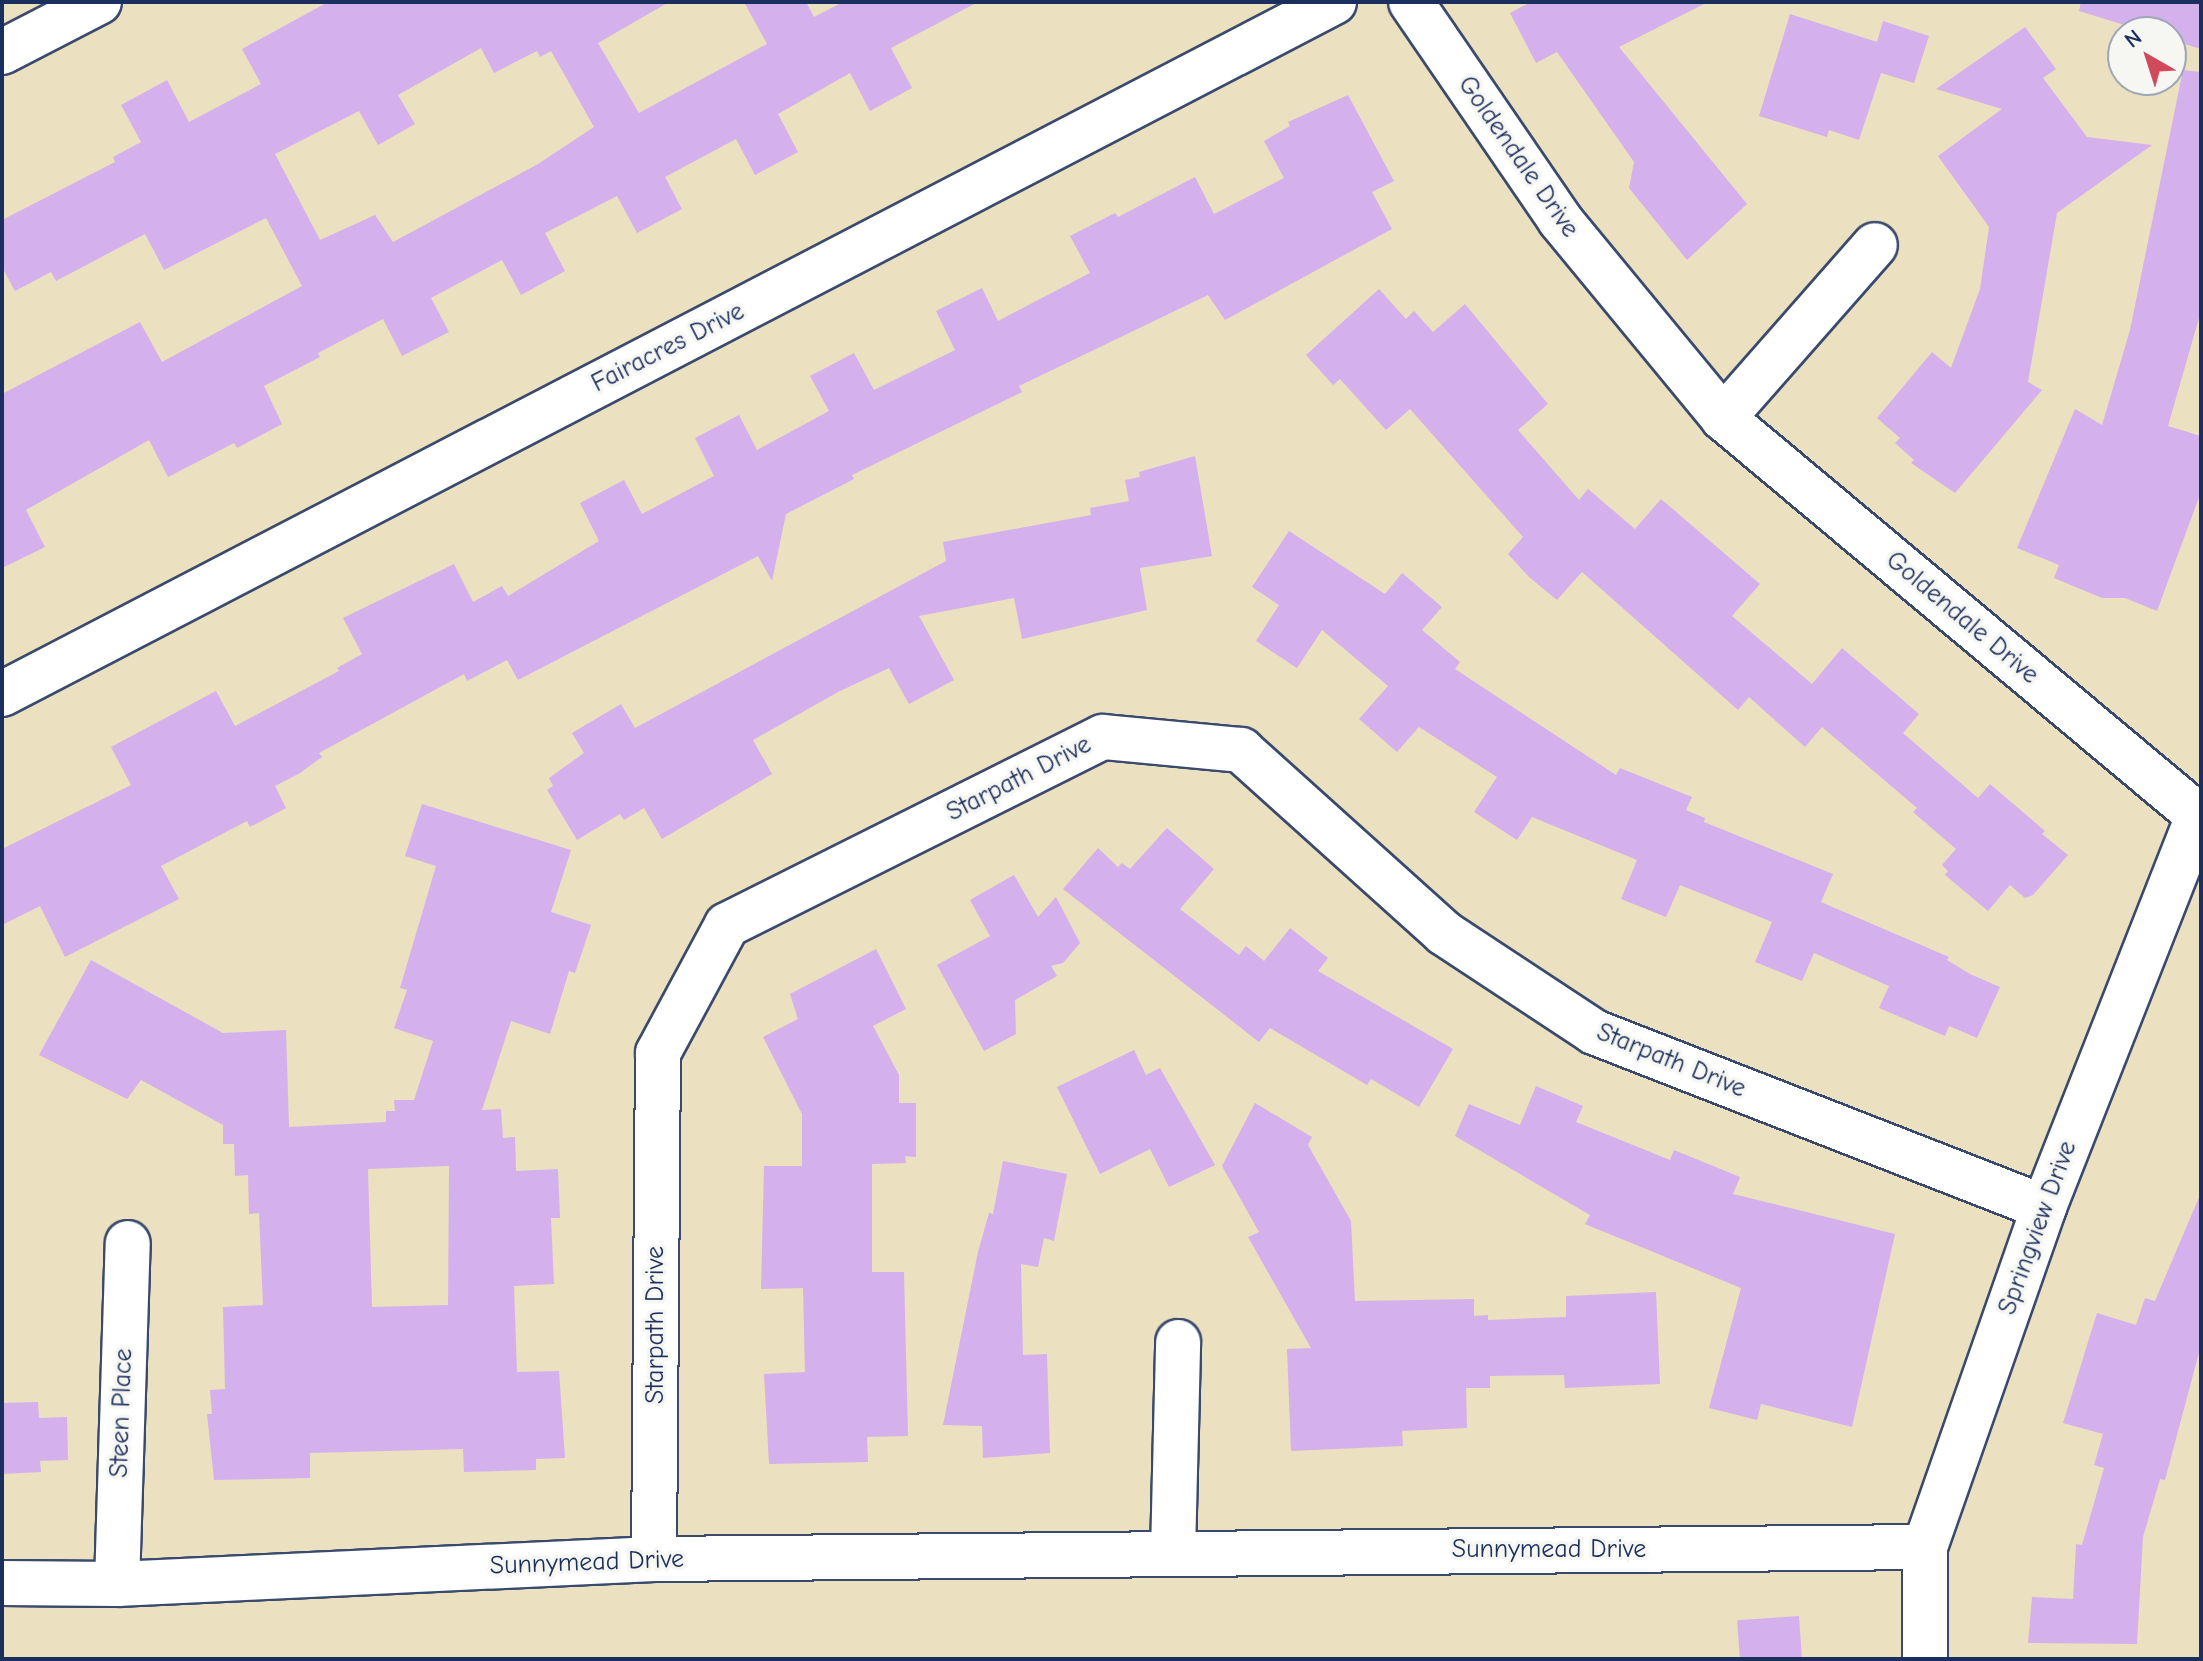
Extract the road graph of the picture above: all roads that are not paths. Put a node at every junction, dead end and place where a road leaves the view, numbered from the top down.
1 (99, 2) edge
2 (1334, 2) edge
3 (1411, 2) edge
4 (2, 52) edge
5 (1875, 245) dead end
6 (1723, 418) junction
7 (2, 694) edge
8 (2200, 814) edge
9 (2044, 1207) junction
10 (128, 1243) dead end
11 (1178, 1342) dead end
12 (1925, 1547) junction
13 (1173, 1553) junction
14 (654, 1559) junction
15 (2, 1583) edge
16 (117, 1584) junction
17 (1925, 1659) edge

1 - 4 street
2 - 7 street, Fairacres Drive
3 - 6 street, Goldendale Drive
5 - 6 street
6 - 8 street, Goldendale Drive
8 - 9 street, Springview Drive
9 - 12 street, Springview Drive
9 - 14 street, Starpath Drive
10 - 16 street, Steen Place
11 - 13 street
12 - 13 street, Sunnymead Drive
12 - 17 street, Springview Drive
13 - 14 street, Sunnymead Drive
14 - 16 street, Sunnymead Drive
15 - 16 street, Sunnymead Drive

